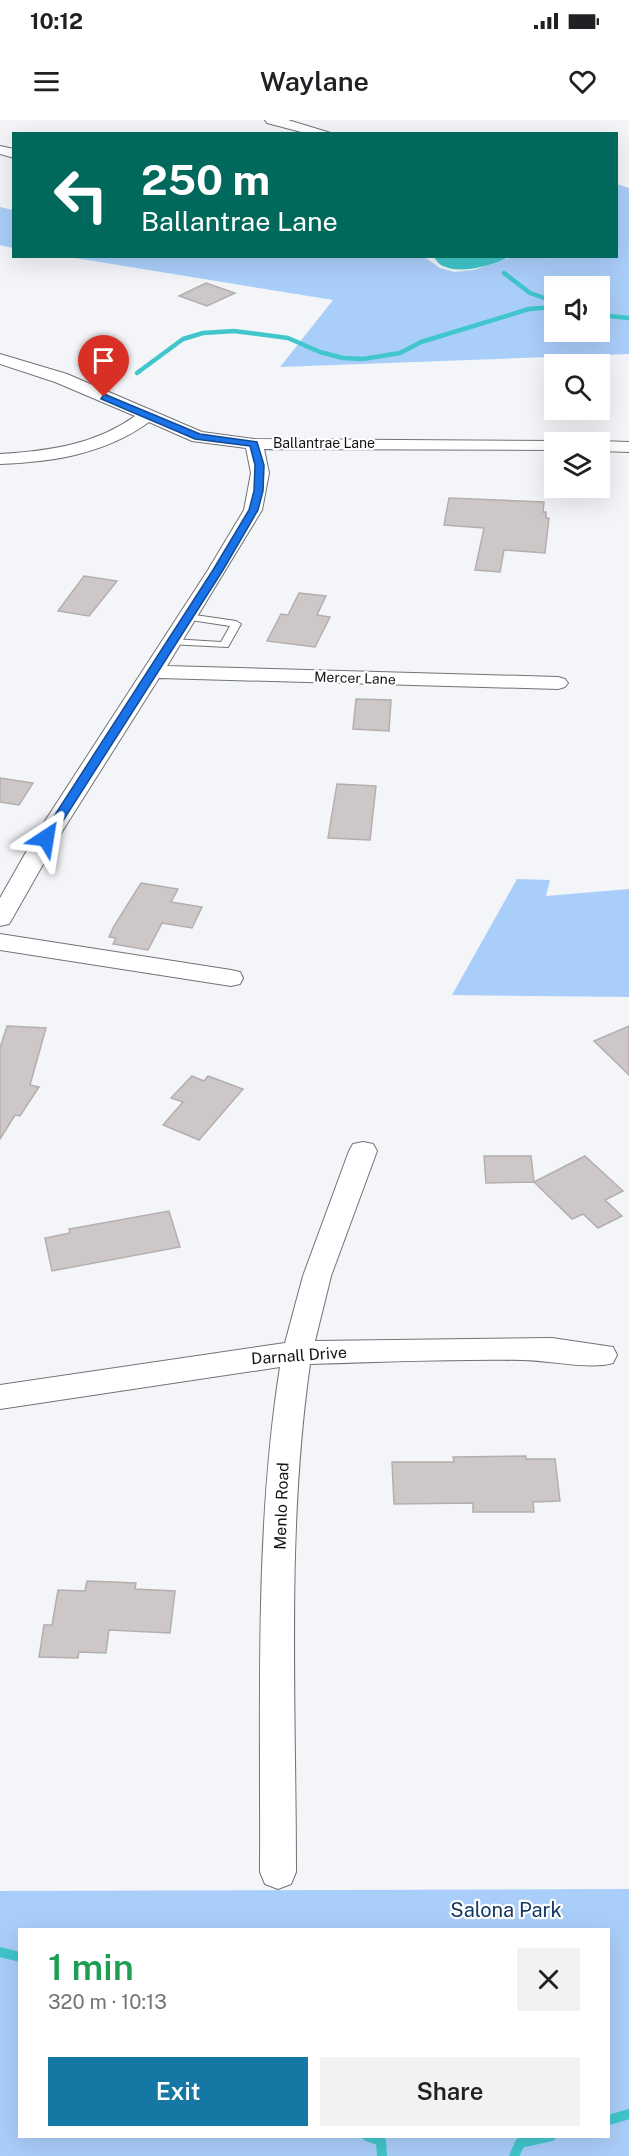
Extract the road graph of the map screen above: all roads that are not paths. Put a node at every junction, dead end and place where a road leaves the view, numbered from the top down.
1 (272, 120) edge
2 (319, 132) edge
3 (0, 359) edge
4 (147, 416) junction
5 (254, 444) junction
6 (544, 445) edge
7 (610, 446) edge
8 (629, 447) edge
9 (0, 459) edge
10 (188, 617) junction
11 (172, 642) junction
12 (153, 672) junction
13 (558, 683) dead end
14 (0, 919) edge
15 (0, 942) edge
16 (231, 978) dead end
17 (363, 1151) dead end
18 (297, 1353) junction
19 (602, 1355) dead end
20 (0, 1397) edge
21 (278, 1872) dead end

1 - 2 street
3 - 4 street, Ballantrae Lane
4 - 5 street, Ballantrae Lane
4 - 9 street
5 - 6 street, Ballantrae Lane
5 - 10 street
7 - 8 street
10 - 11 street
10 - 11 lane
11 - 12 street
12 - 13 street, Mercer Lane
12 - 14 street
15 - 16 street
17 - 18 street, Menlo Road
18 - 19 street, Darnall Drive
18 - 20 street, Darnall Drive
18 - 21 street, Menlo Road

